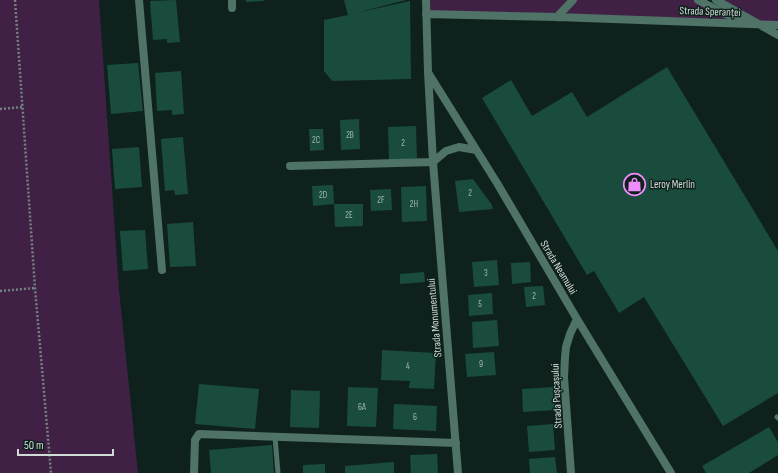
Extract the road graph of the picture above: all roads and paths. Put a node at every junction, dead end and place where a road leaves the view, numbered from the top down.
1 (16, 0) edge
2 (139, 0) edge
3 (426, 0) edge
4 (573, 0) edge
5 (698, 0) edge
6 (716, 0) edge
7 (426, 14) junction
8 (557, 17) junction
9 (759, 24) junction
10 (778, 25) edge
11 (778, 35) edge
12 (428, 72) junction
13 (24, 107) junction
14 (0, 109) edge
15 (476, 150) junction
16 (433, 162) junction
17 (290, 166) dead end
18 (162, 270) dead end
19 (35, 288) junction
20 (0, 291) edge
21 (577, 319) junction
22 (275, 437) junction
23 (456, 444) junction
24 (51, 473) edge
25 (194, 473) edge
26 (278, 473) edge
27 (458, 473) edge
28 (571, 473) edge
29 (671, 473) edge

1 - 13 path
2 - 18 street
3 - 7 street, Strada Monumentului
4 - 8 street
5 - 9 street
6 - 9 street
7 - 8 street, Strada Speranței
7 - 12 street, Strada Monumentului
8 - 9 street, Strada Speranței
9 - 10 street, Strada Speranței
9 - 11 street
12 - 15 street, Strada Neamului
12 - 16 street, Strada Monumentului
13 - 14 path
13 - 19 path
15 - 16 street
15 - 21 street, Strada Neamului
16 - 17 street
16 - 23 street, Strada Monumentului
19 - 20 path
19 - 24 path
21 - 28 street, Strada Pușcașului
21 - 29 street, Strada Neamului
22 - 23 street
22 - 25 street
22 - 26 lane
23 - 27 street, Strada Monumentului

